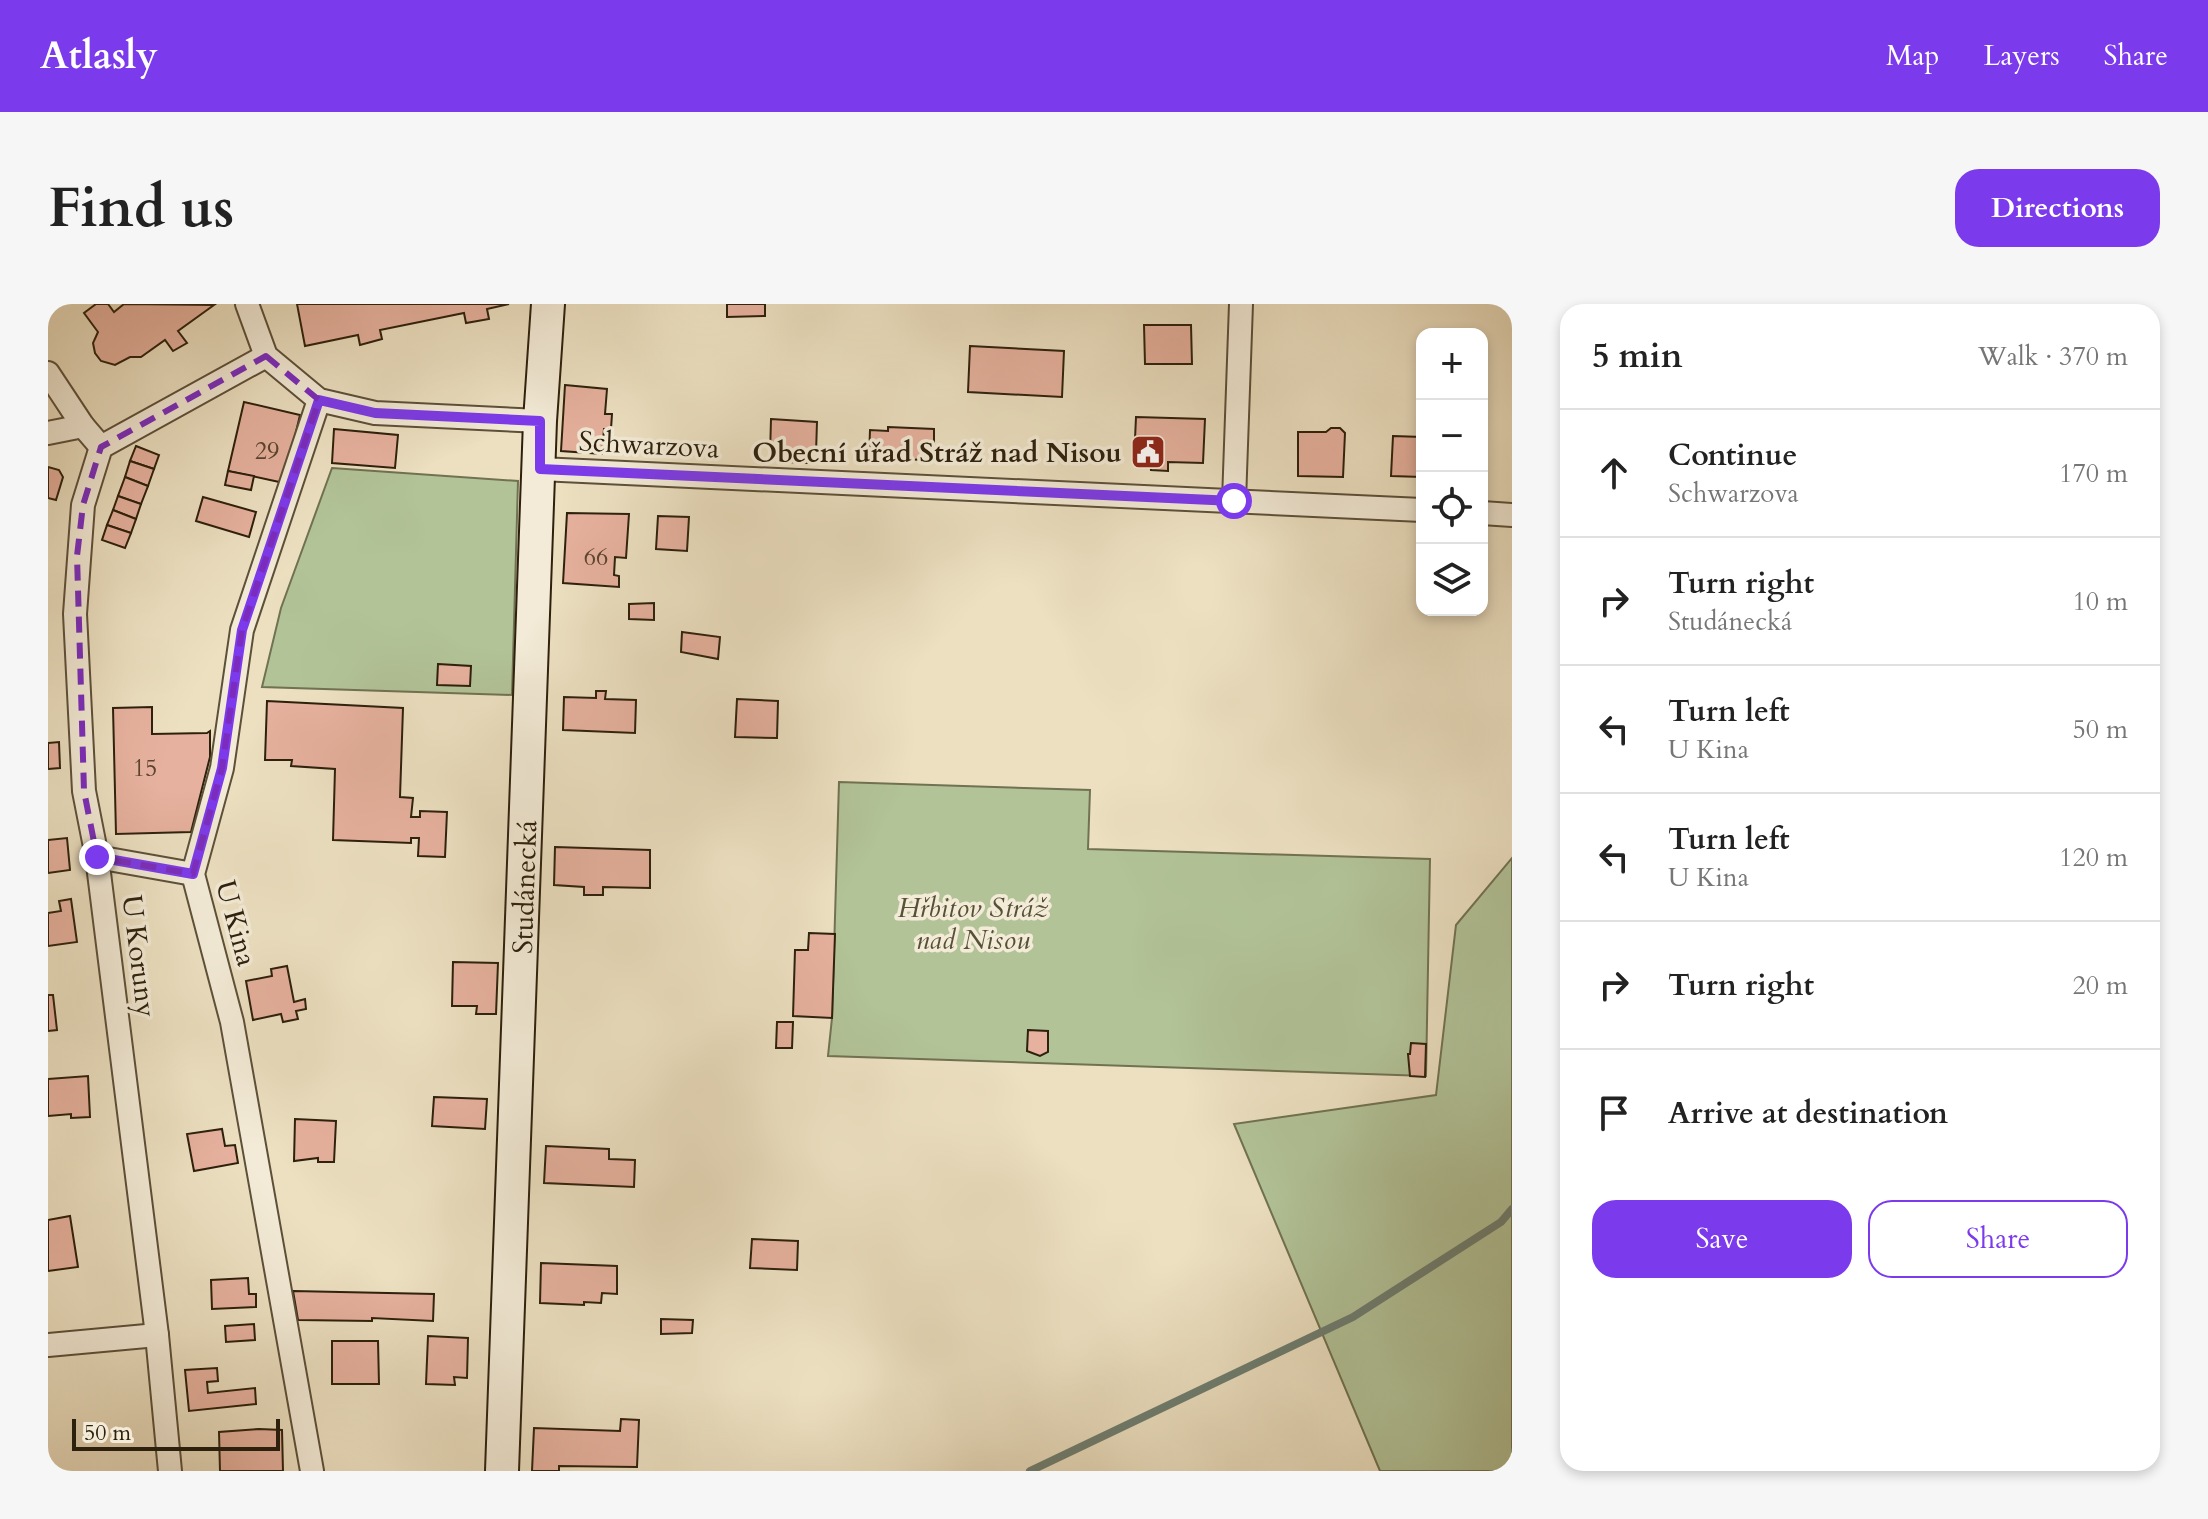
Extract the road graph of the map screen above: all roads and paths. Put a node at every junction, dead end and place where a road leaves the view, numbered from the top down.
1 (247, 304) edge
2 (548, 304) edge
3 (1241, 304) edge
4 (266, 356) junction
5 (48, 373) edge
6 (319, 400) junction
7 (540, 421) junction
8 (83, 426) junction
9 (48, 433) edge
10 (101, 447) junction
11 (540, 469) junction
12 (1234, 501) junction
13 (1416, 510) edge
14 (1488, 513) edge
15 (1512, 515) edge
16 (97, 857) junction
17 (193, 874) junction
18 (157, 1335) junction
19 (48, 1345) edge
20 (170, 1471) edge
21 (312, 1471) edge
22 (502, 1471) edge

1 - 4 street
2 - 7 street, Studánecká
3 - 12 street
4 - 6 street
4 - 10 street
5 - 8 street
6 - 7 street
6 - 17 street, U Kina
7 - 11 street, Studánecká
8 - 9 street
8 - 10 street
10 - 16 street, U Koruny
11 - 12 street, Schwarzova
11 - 22 street, Studánecká
12 - 13 street, Schwarzova
14 - 15 street
16 - 17 street
16 - 18 street, U Koruny
17 - 21 street, U Kina
18 - 19 street
18 - 20 street, U Koruny

